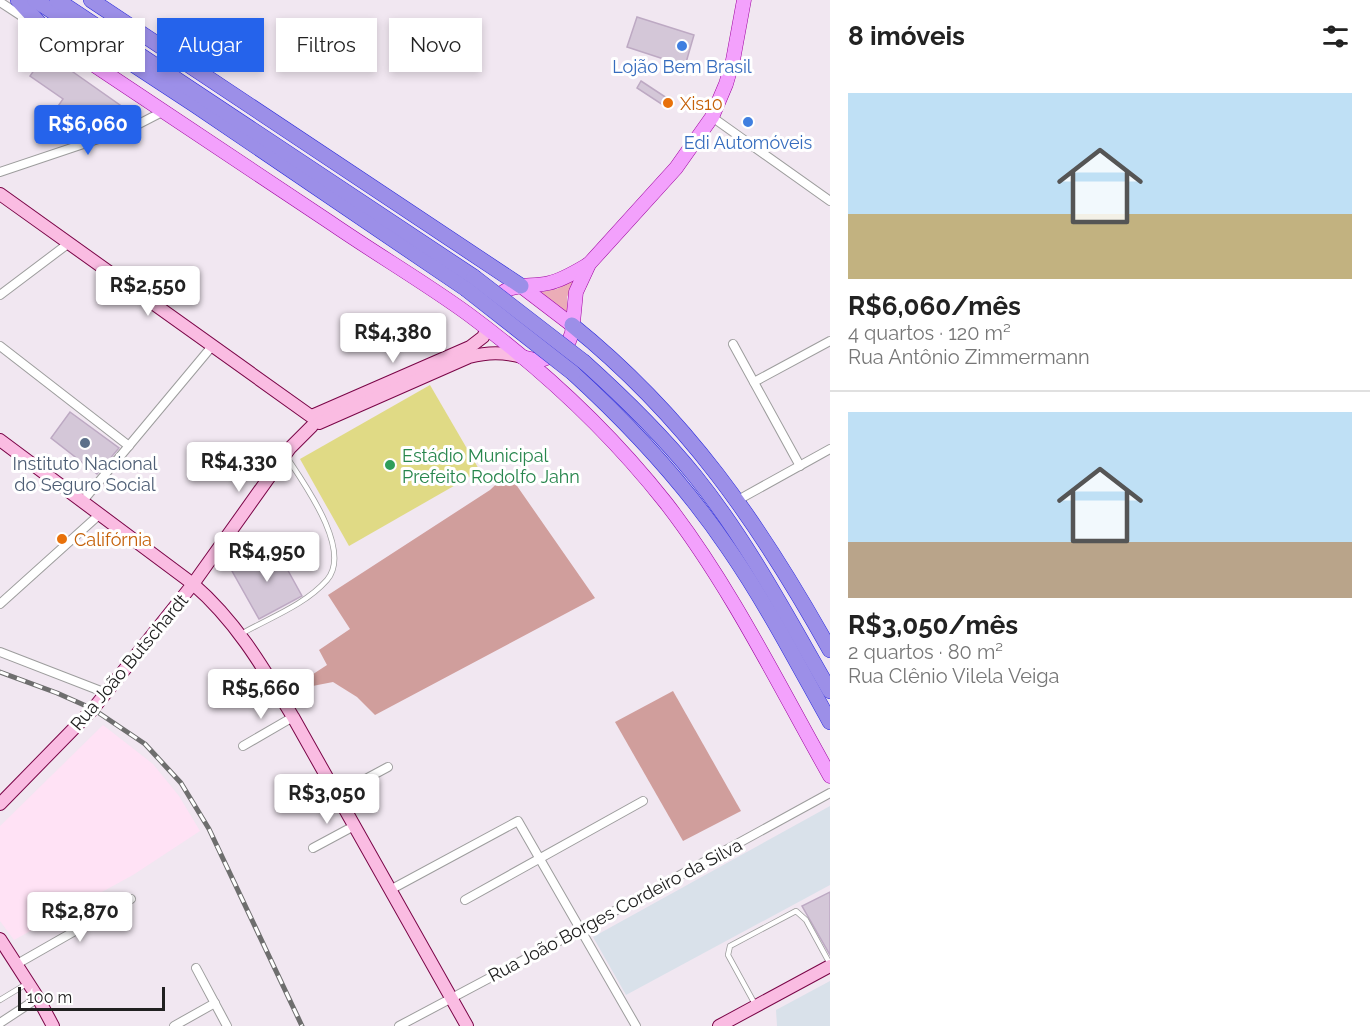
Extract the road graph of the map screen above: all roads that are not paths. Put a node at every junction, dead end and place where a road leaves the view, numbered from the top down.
1 (18, 0) edge
2 (36, 0) edge
3 (57, 0) edge
4 (91, 0) edge
5 (744, 0) edge
6 (0, 2) edge
7 (24, 18) edge
8 (35, 18) edge
9 (105, 72) edge
10 (164, 111) junction
11 (712, 117) junction
12 (0, 172) edge
13 (0, 195) edge
14 (830, 201) edge
15 (69, 243) junction
16 (589, 264) junction
17 (516, 282) junction
18 (470, 283) junction
19 (0, 295) edge
20 (575, 297) junction
21 (468, 314) junction
22 (572, 325) junction
23 (487, 329) junction
24 (586, 336) junction
25 (830, 341) edge
26 (477, 343) junction
27 (733, 344) dead end
28 (213, 345) junction
29 (0, 346) edge
30 (522, 357) junction
31 (578, 368) junction
32 (754, 382) junction
33 (314, 420) junction
34 (1, 442) edge
35 (129, 446) junction
36 (830, 449) edge
37 (285, 455) junction
38 (800, 466) junction
39 (738, 500) junction
40 (82, 502) junction
41 (100, 514) junction
42 (193, 584) junction
43 (0, 604) edge
44 (241, 634) junction
45 (830, 650) edge
46 (0, 652) edge
47 (830, 691) edge
48 (106, 693) junction
49 (293, 717) junction
50 (830, 722) edge
51 (243, 746) dead end
52 (388, 767) dead end
53 (830, 776) edge
54 (830, 793) edge
55 (336, 795) junction
56 (642, 801) dead end
57 (0, 804) edge
58 (354, 826) junction
59 (313, 848) dead end
60 (539, 859) junction
61 (390, 890) junction
62 (131, 899) dead end
63 (465, 900) dead end
64 (580, 930) junction
65 (2, 945) edge
66 (17, 964) junction
67 (830, 965) edge
68 (196, 968) dead end
69 (29, 983) junction
70 (38, 998) junction
71 (452, 999) junction
72 (0, 1000) edge
73 (214, 1003) junction
74 (756, 1006) junction
75 (0, 1023) edge
76 (53, 1026) edge
77 (174, 1026) edge
78 (227, 1026) edge
79 (399, 1026) edge
80 (467, 1026) edge
81 (636, 1026) edge
82 (719, 1026) edge

1 - 8 highway
2 - 18 highway
3 - 18 highway
4 - 17 highway
5 - 11 main road
6 - 7 street
9 - 10 main road
10 - 12 street
10 - 21 main road
11 - 14 street
11 - 16 main road
13 - 15 main road
15 - 19 street
15 - 28 main road
16 - 17 main road
16 - 20 main road
17 - 22 main road
17 - 23 main road
18 - 31 highway, bridge
20 - 22 main road
20 - 24 main road
21 - 23 main road
21 - 26 main road
22 - 24 highway
22 - 30 main road
23 - 26 main road
23 - 30 main road
24 - 39 highway
25 - 32 street
26 - 33 main road, Rua João Butschardt
27 - 32 street
28 - 33 main road
28 - 35 street
29 - 35 street
30 - 33 main road, Rua João Butschardt
30 - 53 main road
31 - 47 highway
31 - 50 highway
32 - 38 street
33 - 37 main road, Rua João Butschardt
34 - 40 main road
35 - 40 street
36 - 38 street
37 - 42 main road, Rua João Butschardt
37 - 44 lane
38 - 39 street
39 - 45 highway
40 - 41 main road
41 - 42 main road
41 - 43 street
42 - 44 main road
42 - 48 main road, Rua João Butschardt
44 - 49 main road
46 - 48 street
48 - 57 main road, Rua João Butschardt
49 - 51 street
49 - 55 main road
52 - 55 street
54 - 64 street, Rua João Borges Cordeiro da Silva
55 - 58 main road
56 - 60 street
58 - 59 street
58 - 61 main road
60 - 61 street
60 - 63 street
60 - 64 street
61 - 71 main road
62 - 66 street
64 - 71 street, Rua João Borges Cordeiro da Silva
64 - 81 street
65 - 66 main road
66 - 69 main road
67 - 74 main road
67 - 74 lane
68 - 73 street
69 - 70 main road
69 - 72 lane
70 - 75 street
70 - 76 main road
71 - 79 street, Rua João Borges Cordeiro da Silva
71 - 80 main road
73 - 77 street
73 - 78 street
74 - 82 main road

